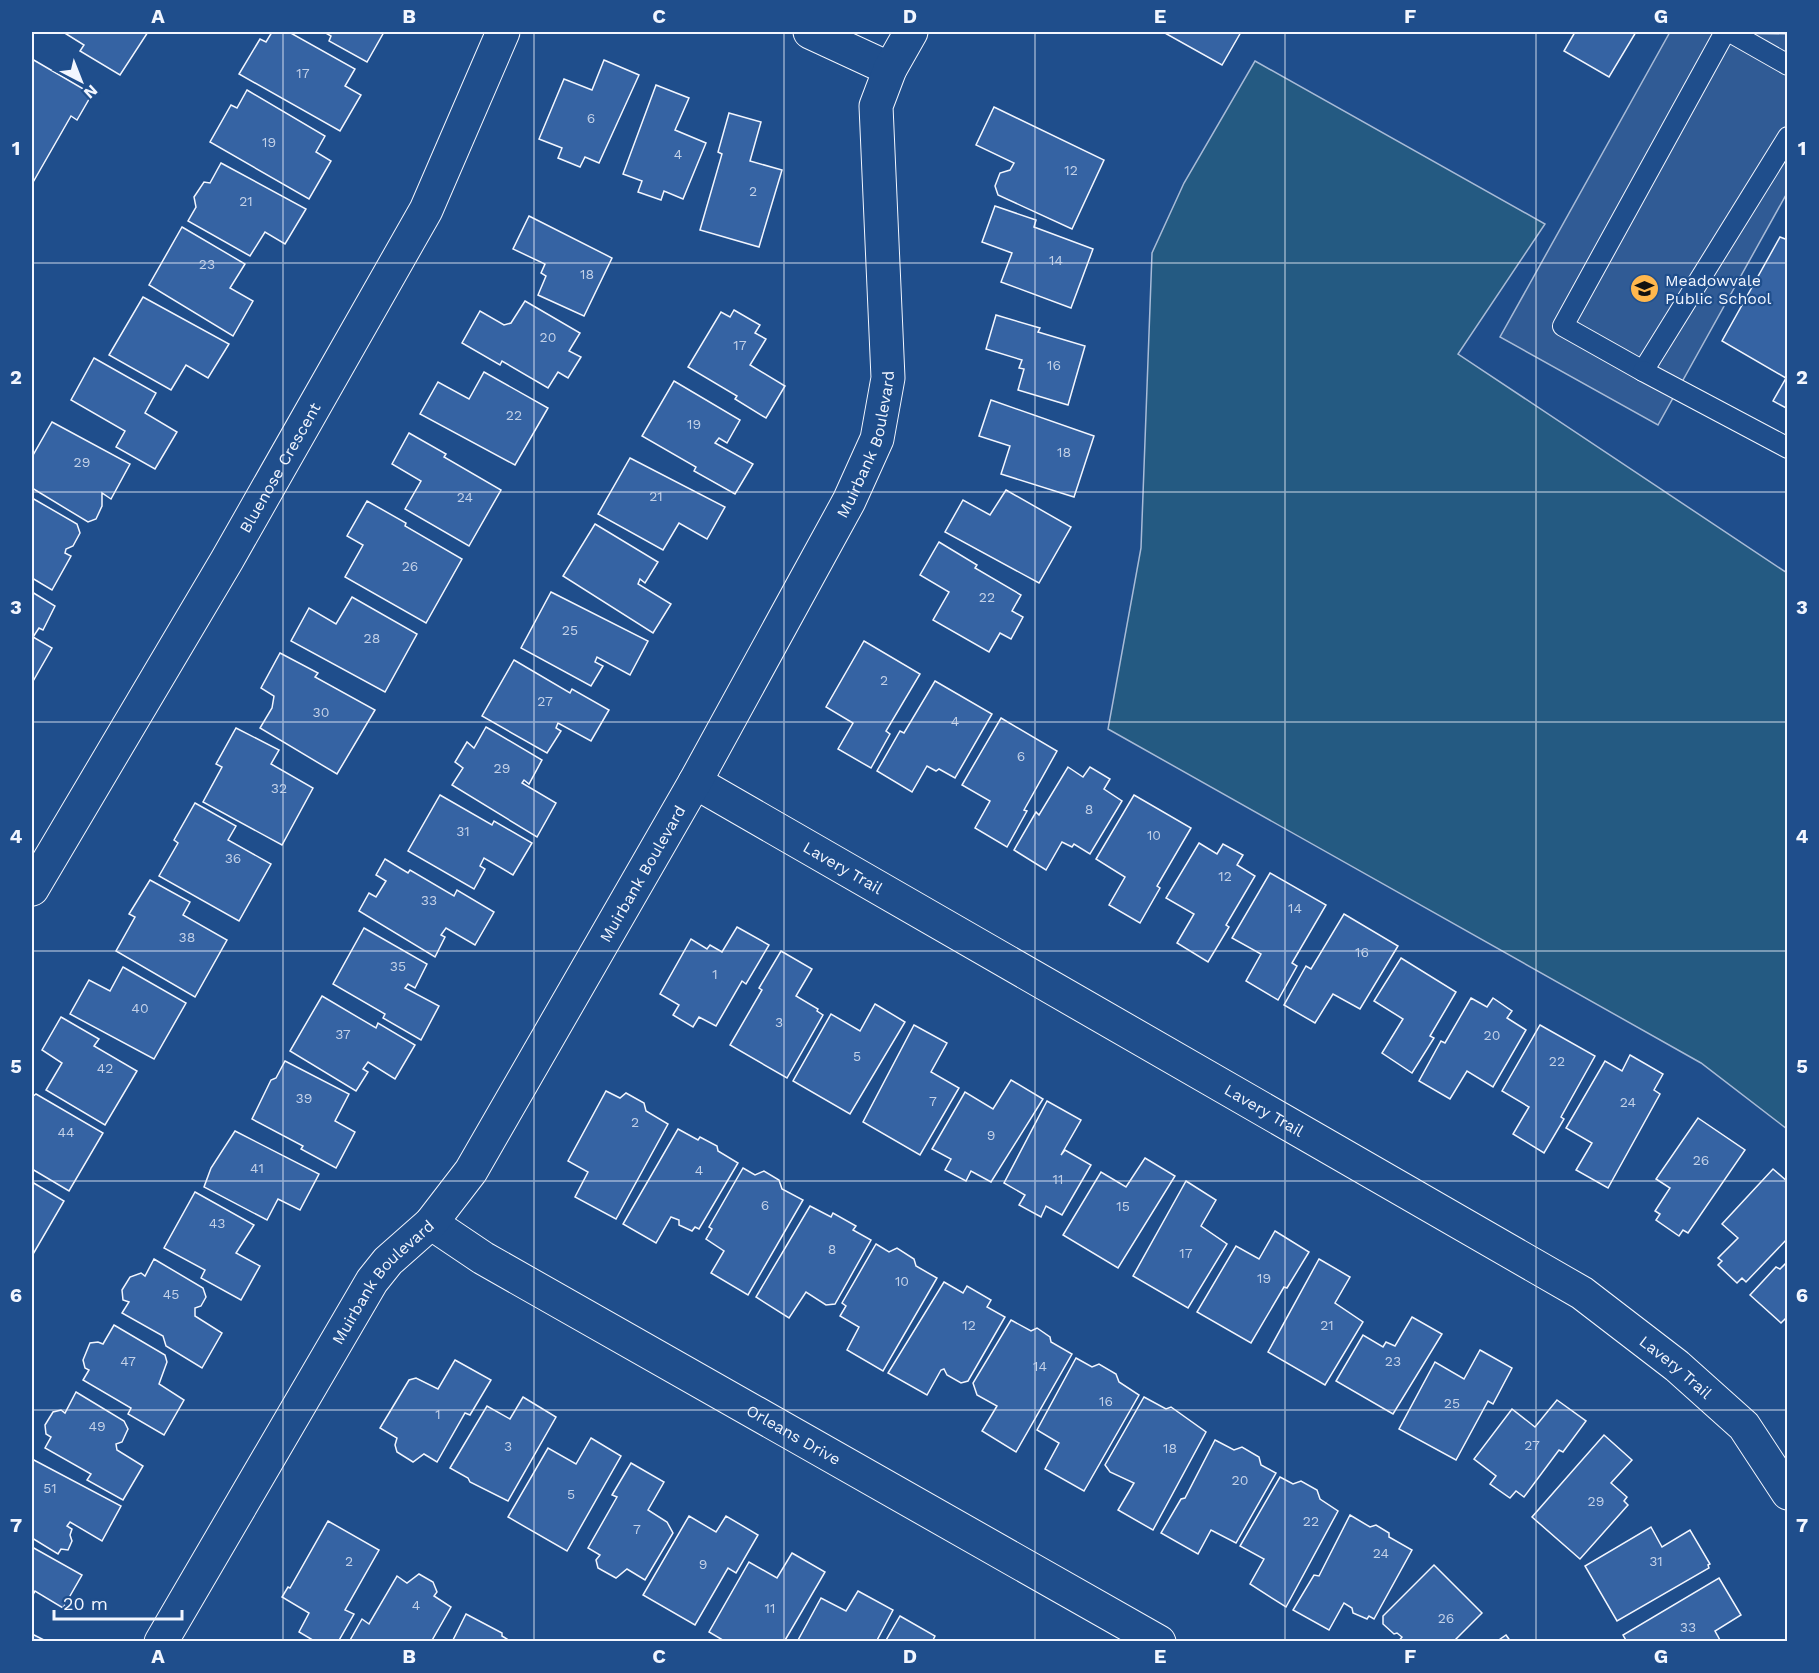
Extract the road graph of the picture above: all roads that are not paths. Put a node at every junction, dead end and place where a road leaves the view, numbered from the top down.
1 (502, 32) edge
2 (810, 32) edge
3 (911, 32) edge
4 (1725, 32) edge
5 (1730, 32) edge
6 (1788, 65) edge
7 (890, 69) junction
8 (1788, 137) edge
9 (1643, 371) junction
10 (1788, 448) edge
11 (695, 782) junction
12 (32, 890) edge
13 (430, 1223) junction
14 (1788, 1493) edge
15 (161, 1641) edge
16 (1159, 1641) edge

1 - 12 street, Bluenose Crescent
2 - 7 street
3 - 7 street, Muirbank Boulevard
4 - 9 lane
5 - 6 lane
7 - 11 street, Muirbank Boulevard
8 - 9 lane
9 - 10 lane
11 - 13 street, Muirbank Boulevard
11 - 14 street, Lavery Trail
13 - 15 street, Muirbank Boulevard
13 - 16 street, Orleans Drive

